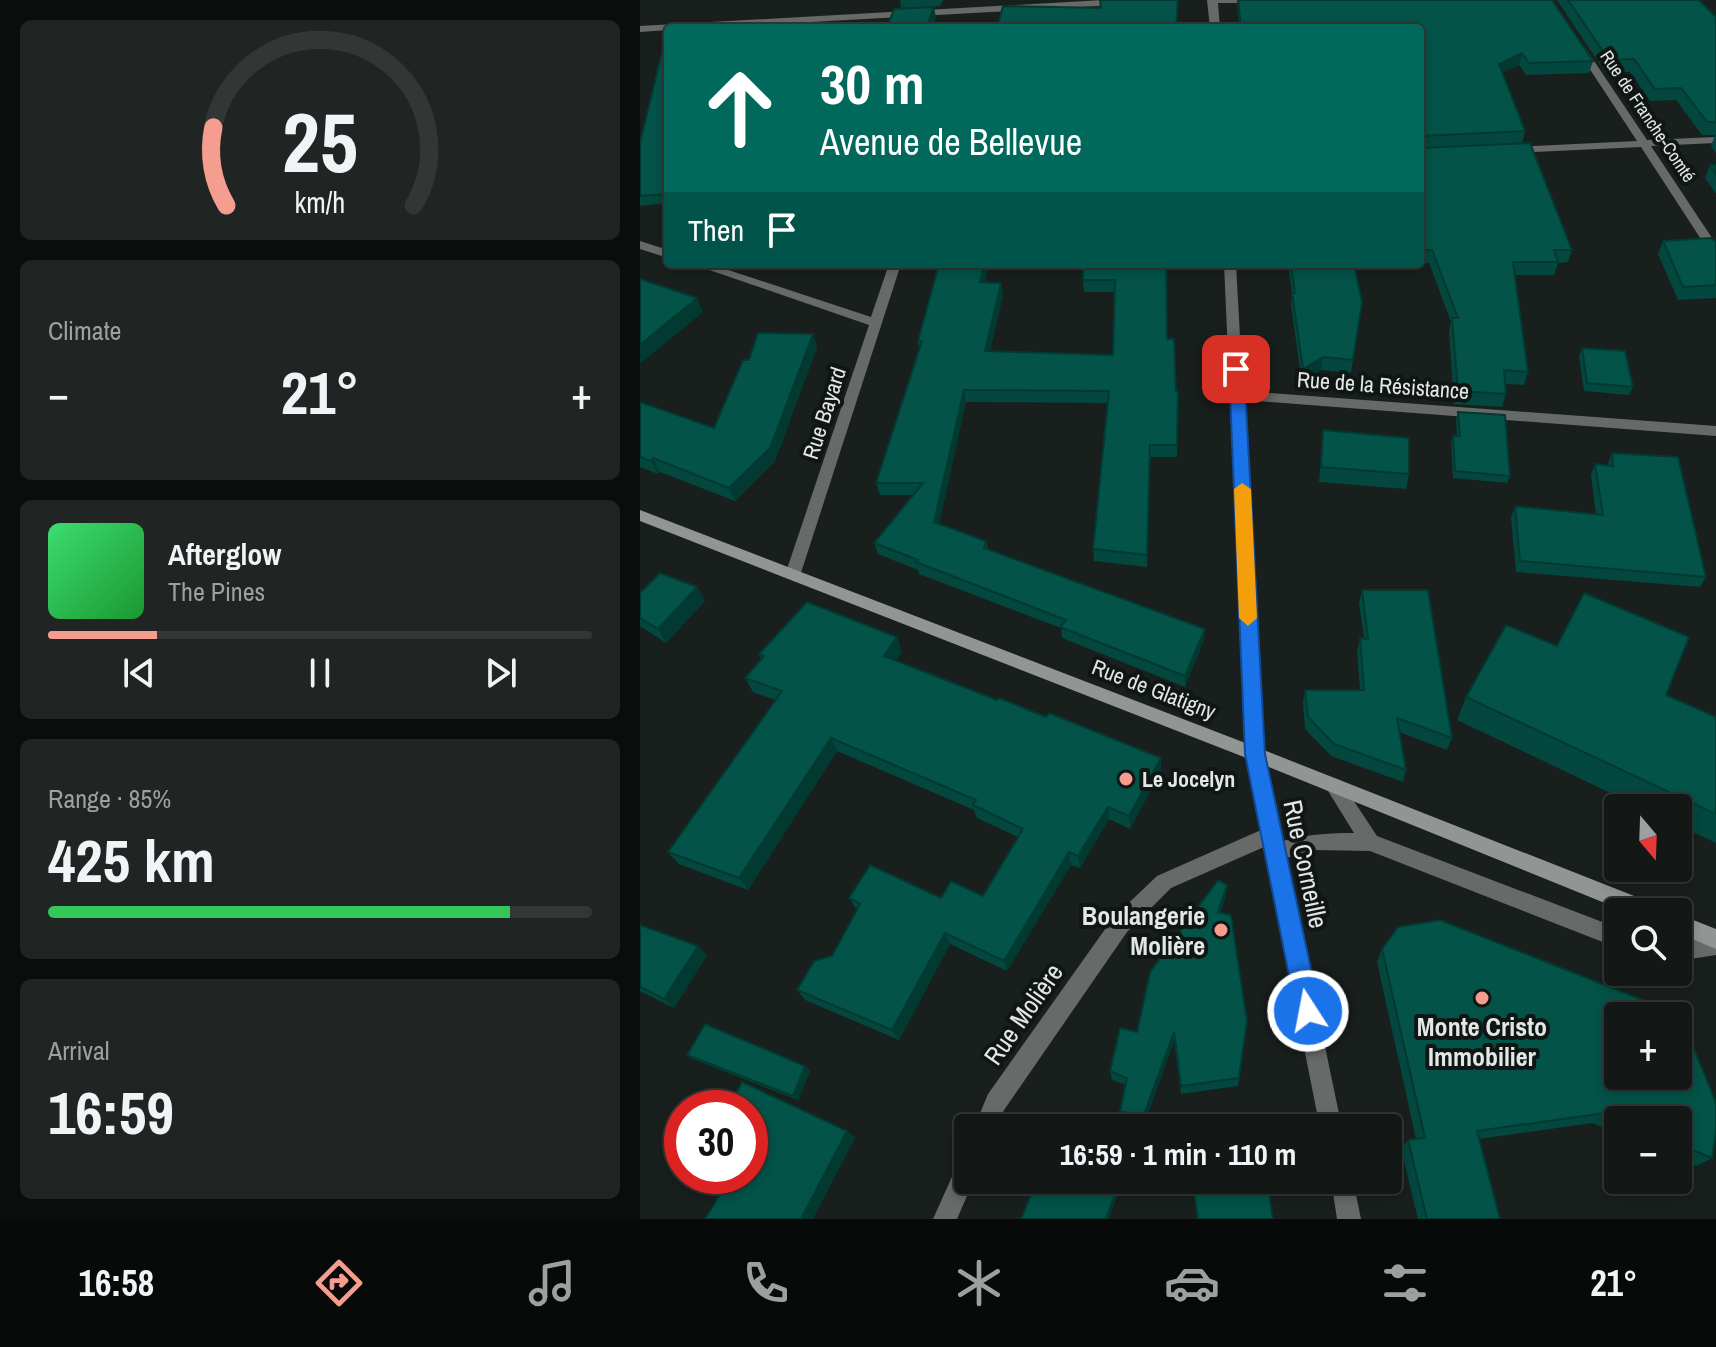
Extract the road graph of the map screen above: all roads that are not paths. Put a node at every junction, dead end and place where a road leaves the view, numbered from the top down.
1 (1150, 0) edge
2 (1213, 0) edge
3 (1272, 0) edge
4 (751, 24) edge
5 (1215, 24) edge
6 (664, 28) edge
7 (640, 29) edge
8 (1578, 43) edge
9 (1716, 140) edge
10 (1645, 143) junction
11 (1495, 151) edge
12 (640, 245) edge
13 (664, 253) edge
14 (1716, 253) edge
15 (710, 268) edge
16 (894, 268) edge
17 (1230, 268) edge
18 (876, 323) junction
19 (1238, 395) junction
20 (1716, 431) edge
21 (640, 515) edge
22 (793, 575) junction
23 (1255, 754) junction
24 (1334, 786) junction
25 (1370, 842) junction
26 (1273, 843) junction
27 (1615, 898) edge
28 (1692, 929) edge
29 (1604, 933) edge
30 (1716, 939) edge
31 (1716, 945) edge
32 (1692, 949) edge
33 (991, 1114) edge
34 (1328, 1114) edge
35 (956, 1194) edge
36 (1345, 1194) edge
37 (945, 1219) edge
38 (1349, 1219) edge

1 - 4 street
2 - 3 street
2 - 5 street
6 - 7 street
8 - 10 street, Rue de Franche-Comté
9 - 10 street
10 - 11 street
10 - 14 street, Rue de Franche-Comté
12 - 13 street
15 - 18 street
16 - 18 street, Rue Bayard
17 - 19 street, Rue Corneille
18 - 22 street, Rue Bayard
19 - 20 street, Rue de la Résistance
19 - 23 street, Rue Corneille
21 - 22 street, Rue de Glatigny
22 - 23 street, Rue de Glatigny
23 - 24 street, Rue de Glatigny
23 - 26 street, Rue Corneille
24 - 25 street
24 - 27 street, Rue de Glatigny
25 - 26 street, Rue Molière
25 - 29 street
26 - 33 street, Rue Molière
26 - 34 street, Rue Corneille
28 - 30 street
31 - 32 street
35 - 37 street
36 - 38 street

